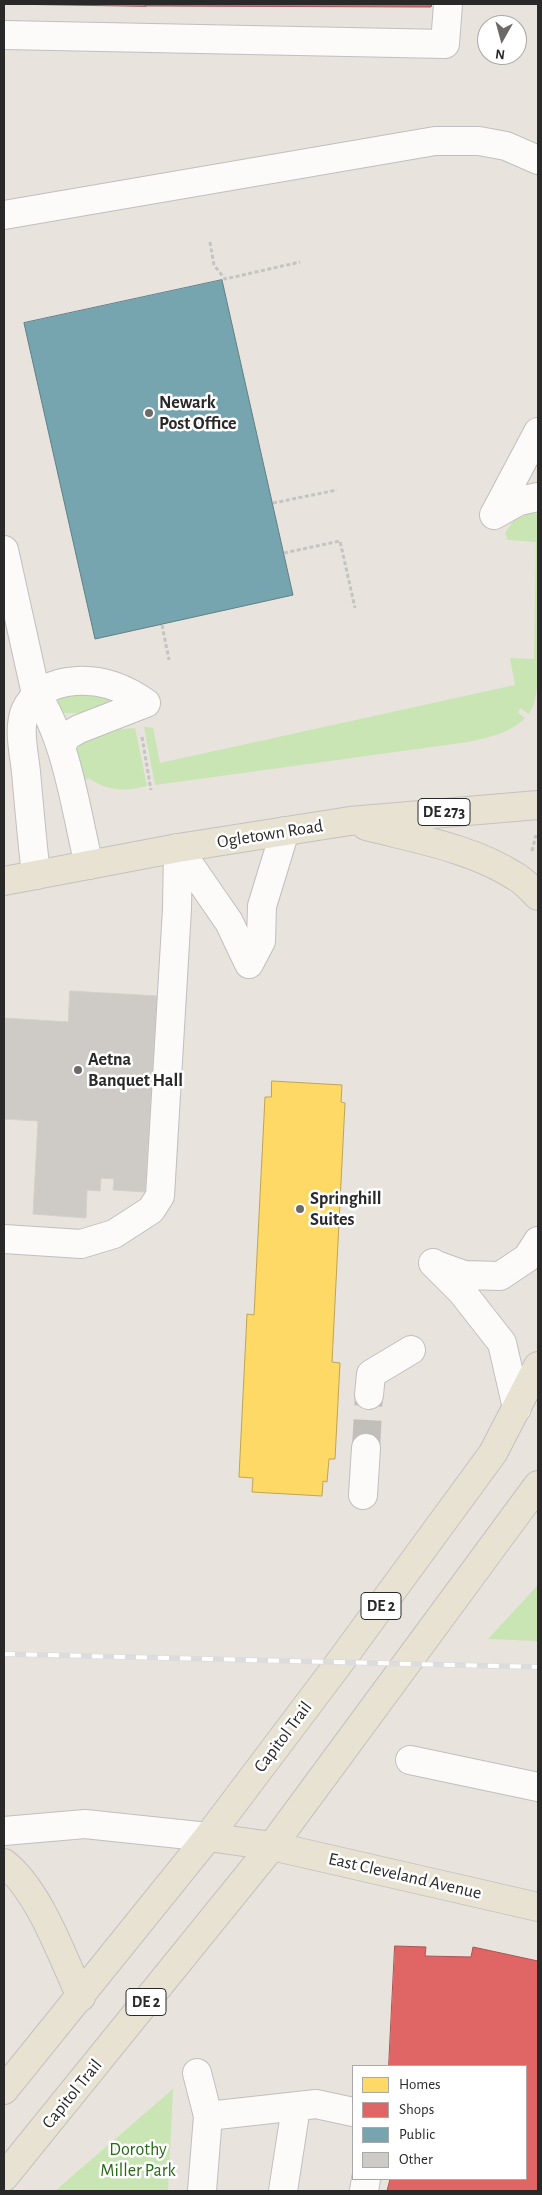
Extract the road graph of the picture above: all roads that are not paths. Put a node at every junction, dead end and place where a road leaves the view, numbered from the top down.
1 (448, 4) edge
2 (4, 35) edge
3 (538, 160) edge
4 (4, 215) edge
5 (538, 432) edge
6 (538, 497) edge
7 (4, 550) edge
8 (10, 607) edge
9 (36, 694) junction
10 (61, 746) junction
11 (538, 805) edge
12 (350, 821) junction
13 (285, 831) junction
14 (178, 848) junction
15 (89, 865) junction
16 (36, 875) junction
17 (4, 881) edge
18 (538, 896) edge
19 (4, 1239) edge
20 (538, 1241) edge
21 (411, 1350) dead end
22 (538, 1366) edge
23 (369, 1395) tunnel mouth
24 (517, 1408) junction
25 (366, 1448) tunnel mouth
26 (538, 1485) edge
27 (363, 1495) dead end
28 (410, 1760) dead end
29 (538, 1787) edge
30 (4, 1831) edge
31 (208, 1837) junction
32 (272, 1846) junction
33 (4, 1863) edge
34 (538, 1907) edge
35 (81, 1997) junction
36 (197, 2073) dead end
37 (4, 2090) edge
38 (296, 2107) junction
39 (352, 2112) edge
40 (208, 2116) junction
41 (4, 2177) edge
42 (202, 2191) edge
43 (282, 2191) edge

1 - 2 street
3 - 4 street
5 - 6 street
7 - 8 street
8 - 9 street
9 - 10 street
9 - 10 street
9 - 16 street
10 - 15 street
11 - 12 main road, Ogletown Road / DE 273
12 - 13 main road, Ogletown Road / DE 273
12 - 18 main road
13 - 14 main road, Ogletown Road / DE 273
13 - 14 street
14 - 15 main road, Ogletown Road / DE 273
14 - 19 street
15 - 16 main road, Ogletown Road / DE 273
16 - 17 main road, Ogletown Road / DE 273
20 - 24 street
21 - 23 street
22 - 24 main road, Capitol Trail / DE 2
24 - 31 main road, Capitol Trail / DE 2
25 - 27 street
26 - 32 main road, Capitol Trail / DE 2
28 - 29 street
30 - 31 street
31 - 32 main road, East Cleveland Avenue
31 - 35 main road, Capitol Trail / DE 2
32 - 34 main road, East Cleveland Avenue
32 - 41 main road, Capitol Trail / DE 2
33 - 35 main road
35 - 37 main road, Capitol Trail / DE 2
36 - 40 street
38 - 39 street
38 - 40 street
38 - 43 street
40 - 42 street

